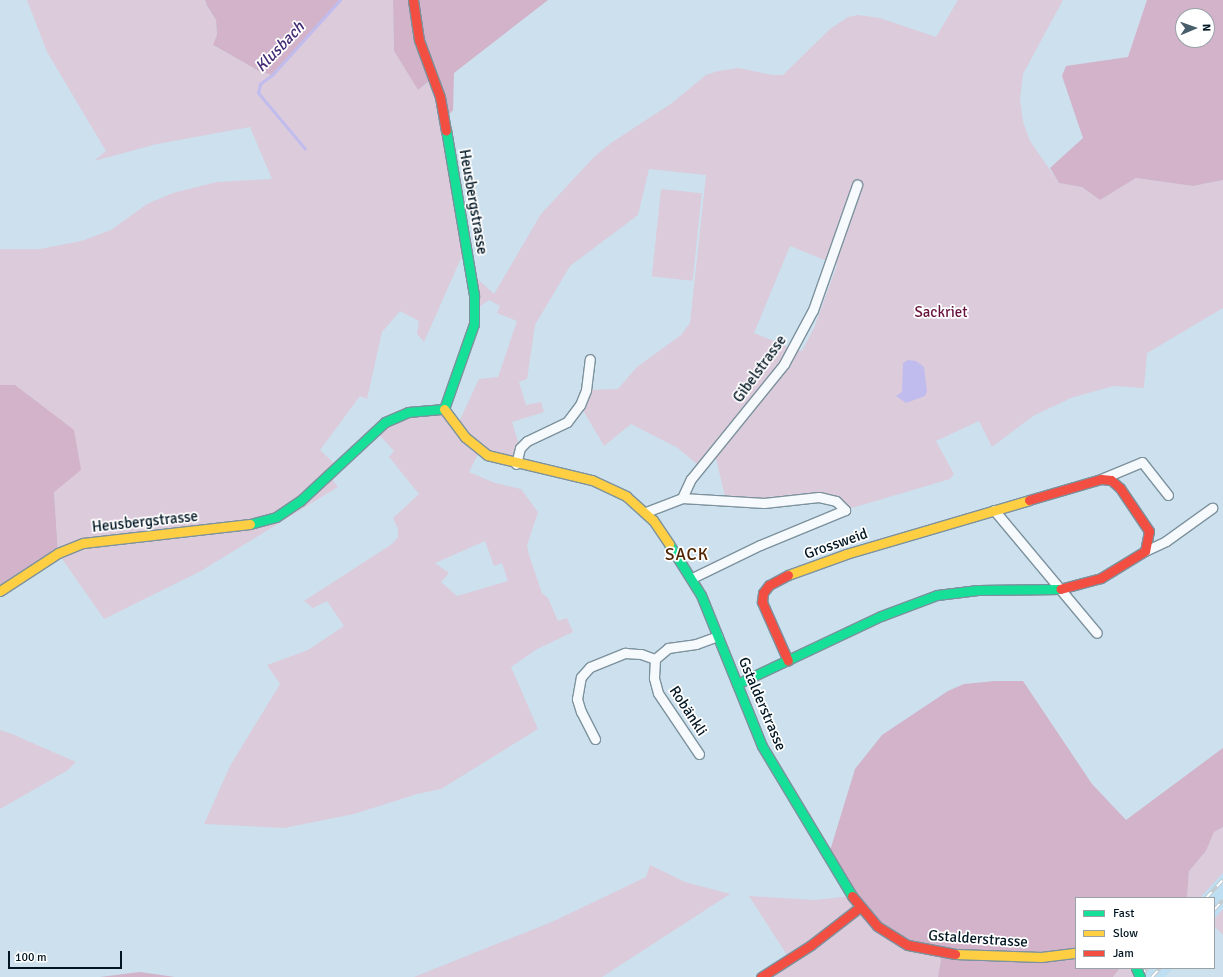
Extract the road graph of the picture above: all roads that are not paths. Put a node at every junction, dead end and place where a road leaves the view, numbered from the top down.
1 (412, 0) edge
2 (857, 185) dead end
3 (590, 359) dead end
4 (444, 409) junction
5 (516, 464) junction
6 (1101, 479) junction
7 (1168, 495) dead end
8 (682, 498) junction
9 (1212, 508) dead end
10 (994, 510) junction
11 (646, 512) junction
12 (1145, 551) junction
13 (692, 578) junction
14 (1060, 589) junction
15 (0, 591) edge
16 (1097, 633) dead end
17 (718, 636) junction
18 (655, 659) junction
19 (788, 660) junction
20 (737, 684) junction
21 (596, 739) dead end
22 (699, 754) dead end
23 (860, 907) junction
24 (1075, 953) edge
25 (760, 977) edge

1 - 4 street, Heusbergstrasse
2 - 8 street, Gibelstrasse
3 - 5 street
4 - 5 street, Gstalderstrasse
4 - 15 street, Heusbergstrasse
5 - 11 street, Gstalderstrasse
6 - 7 street, Grossweid
6 - 10 street, Grossweid
6 - 12 street
8 - 11 street
8 - 13 street
9 - 12 street
10 - 14 street
10 - 19 street, Grossweid
11 - 13 street, Gstalderstrasse
12 - 14 street
13 - 17 street, Gstalderstrasse
14 - 16 street
14 - 19 street
17 - 18 street
17 - 20 street, Gstalderstrasse
18 - 21 street
18 - 22 street, Robänkli
19 - 20 street
20 - 23 street, Gstalderstrasse
23 - 24 street, Gstalderstrasse
23 - 25 street

